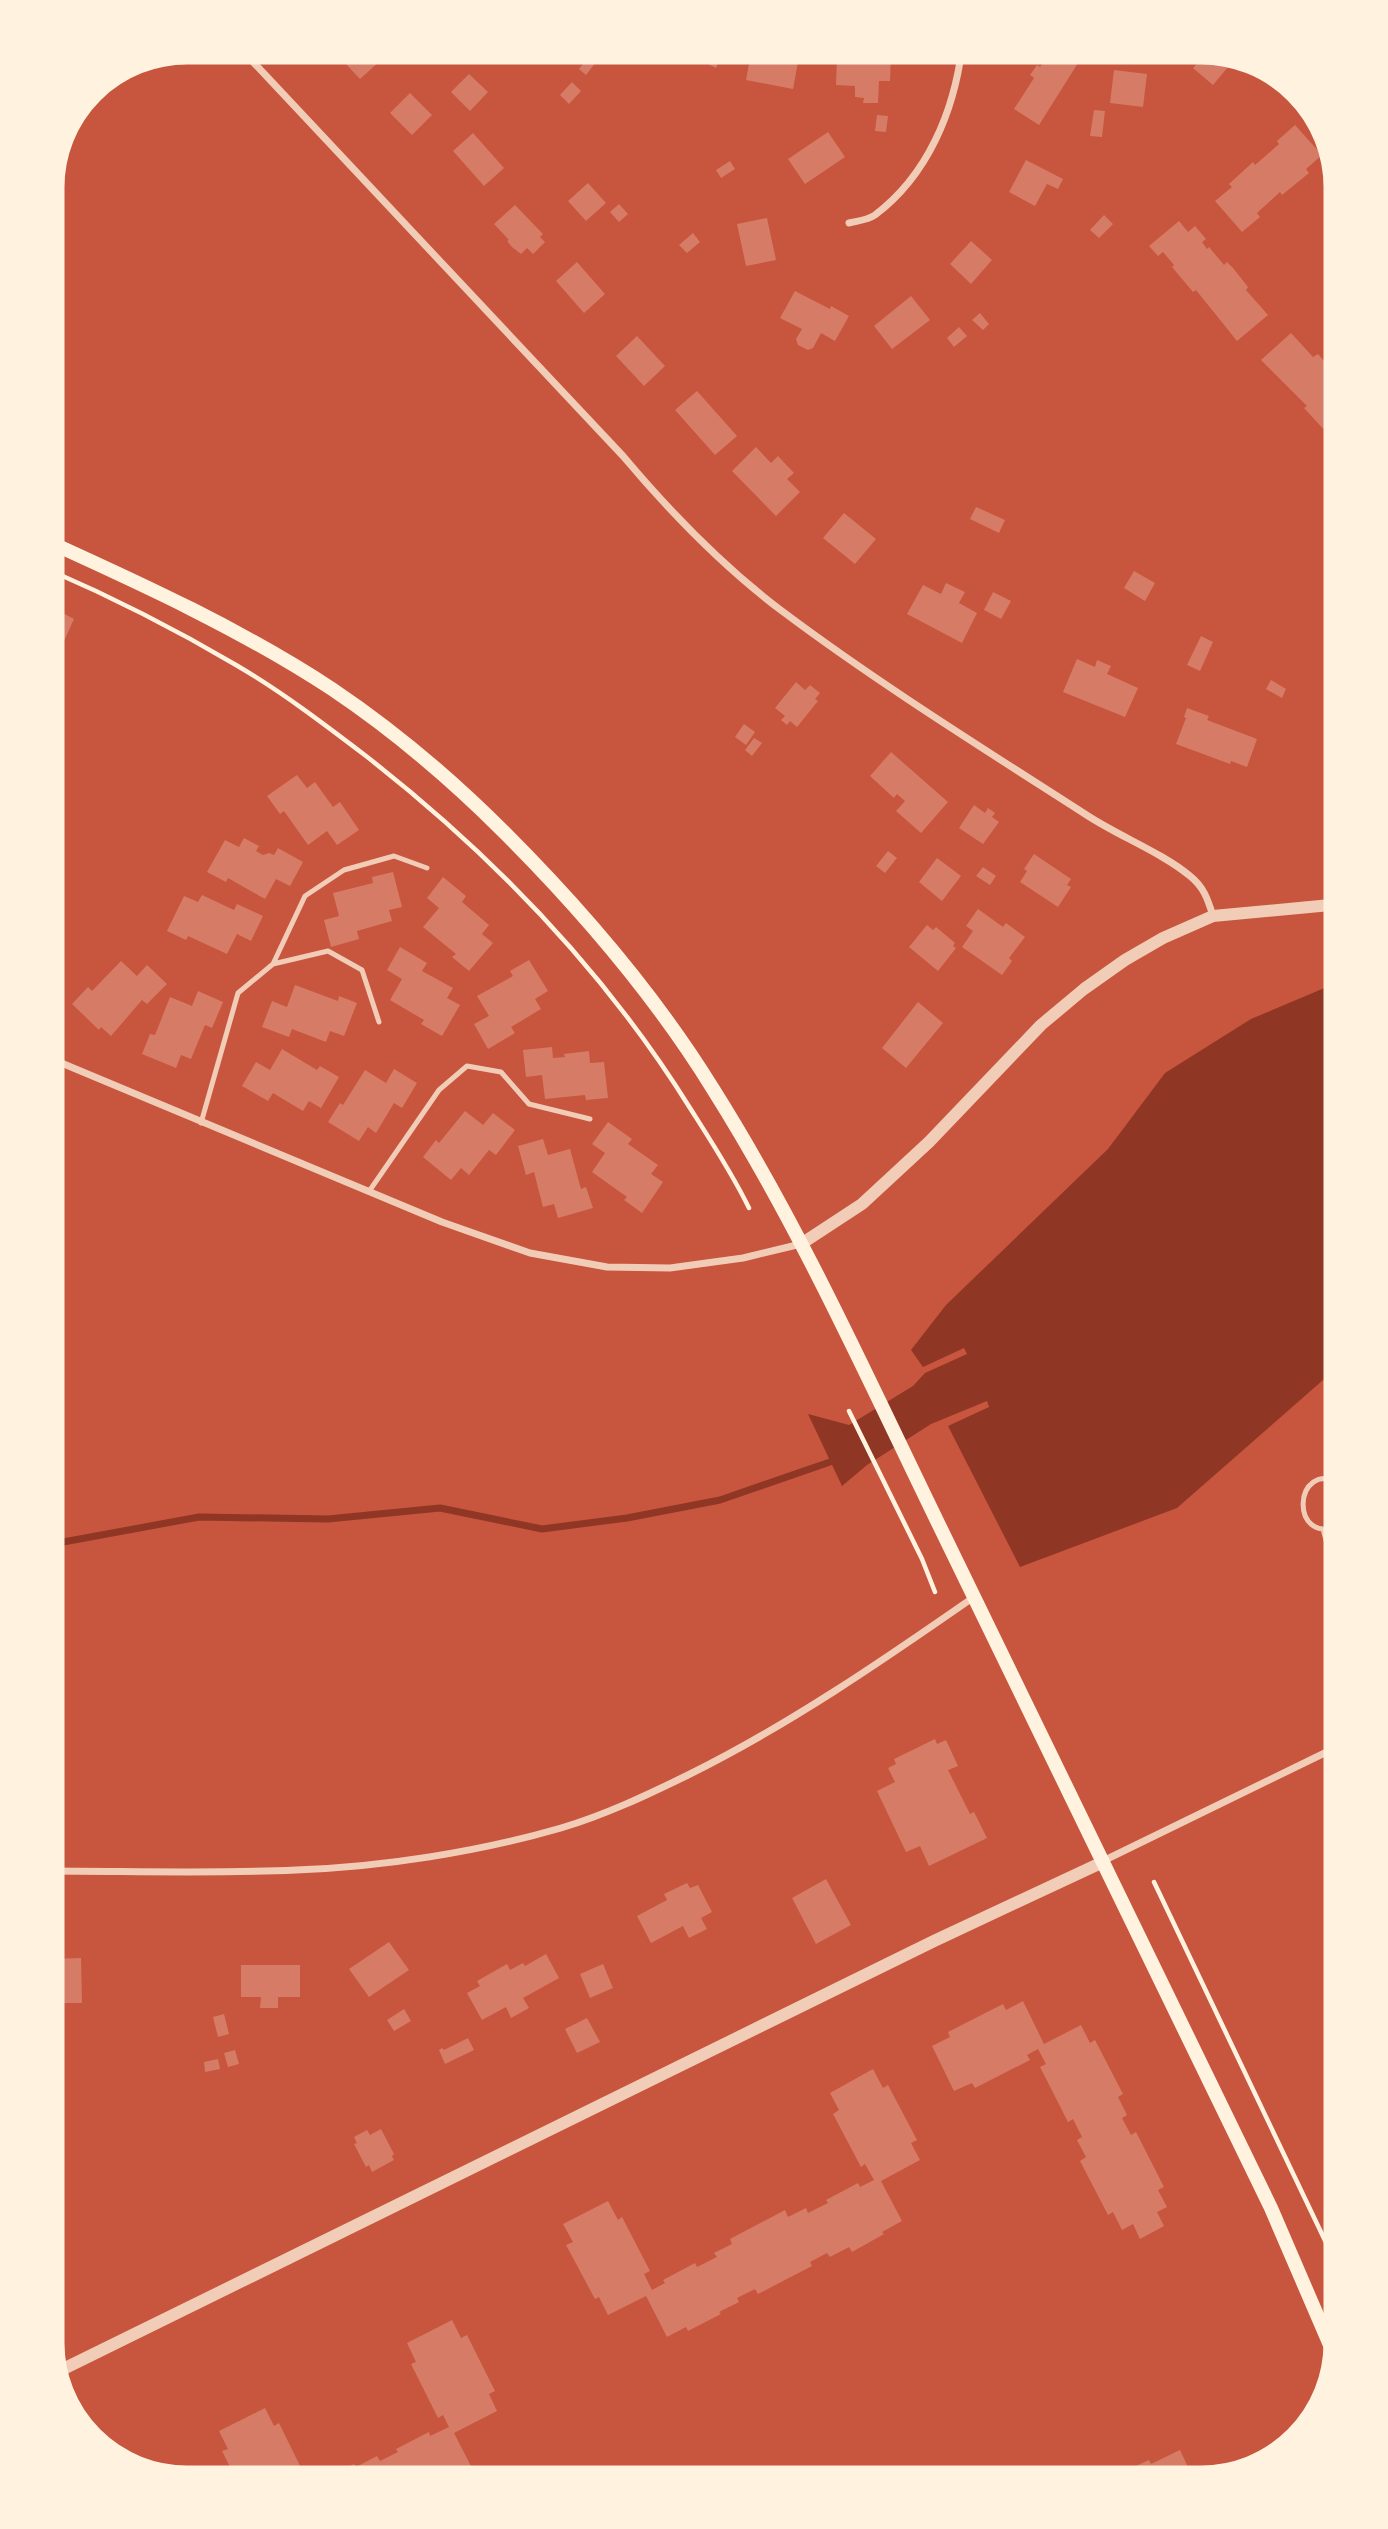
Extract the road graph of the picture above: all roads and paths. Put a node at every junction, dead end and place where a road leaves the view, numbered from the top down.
1 (251, 60) edge
2 (960, 60) edge
3 (849, 223) dead end
4 (60, 547) edge
5 (60, 575) edge
6 (427, 868) dead end
7 (1328, 905) edge
8 (1213, 916) junction
9 (273, 964) junction
10 (379, 1022) dead end
11 (60, 1063) edge
12 (590, 1119) dead end
13 (201, 1123) junction
14 (370, 1190) junction
15 (749, 1208) dead end
16 (801, 1244) junction
17 (849, 1411) dead end
18 (1328, 1479) edge
19 (1328, 1529) edge
20 (1323, 1530) junction
21 (1328, 1548) edge
22 (935, 1592) dead end
23 (974, 1597) junction
24 (1328, 1751) edge
25 (1103, 1861) junction
26 (60, 1871) edge
27 (1154, 1882) dead end
28 (1328, 2247) edge
29 (1328, 2340) edge
30 (63, 2370) edge

1 - 8 street
2 - 3 street
4 - 16 main road
5 - 15 path
6 - 9 lane
7 - 8 street
8 - 16 street
9 - 10 lane
9 - 13 lane
11 - 13 street
12 - 14 lane
13 - 14 street
14 - 16 street
16 - 23 main road
17 - 22 path
18 - 20 lane
19 - 20 lane
20 - 21 lane
23 - 25 main road
23 - 26 street
24 - 25 street
25 - 29 main road
25 - 30 street
27 - 28 path

